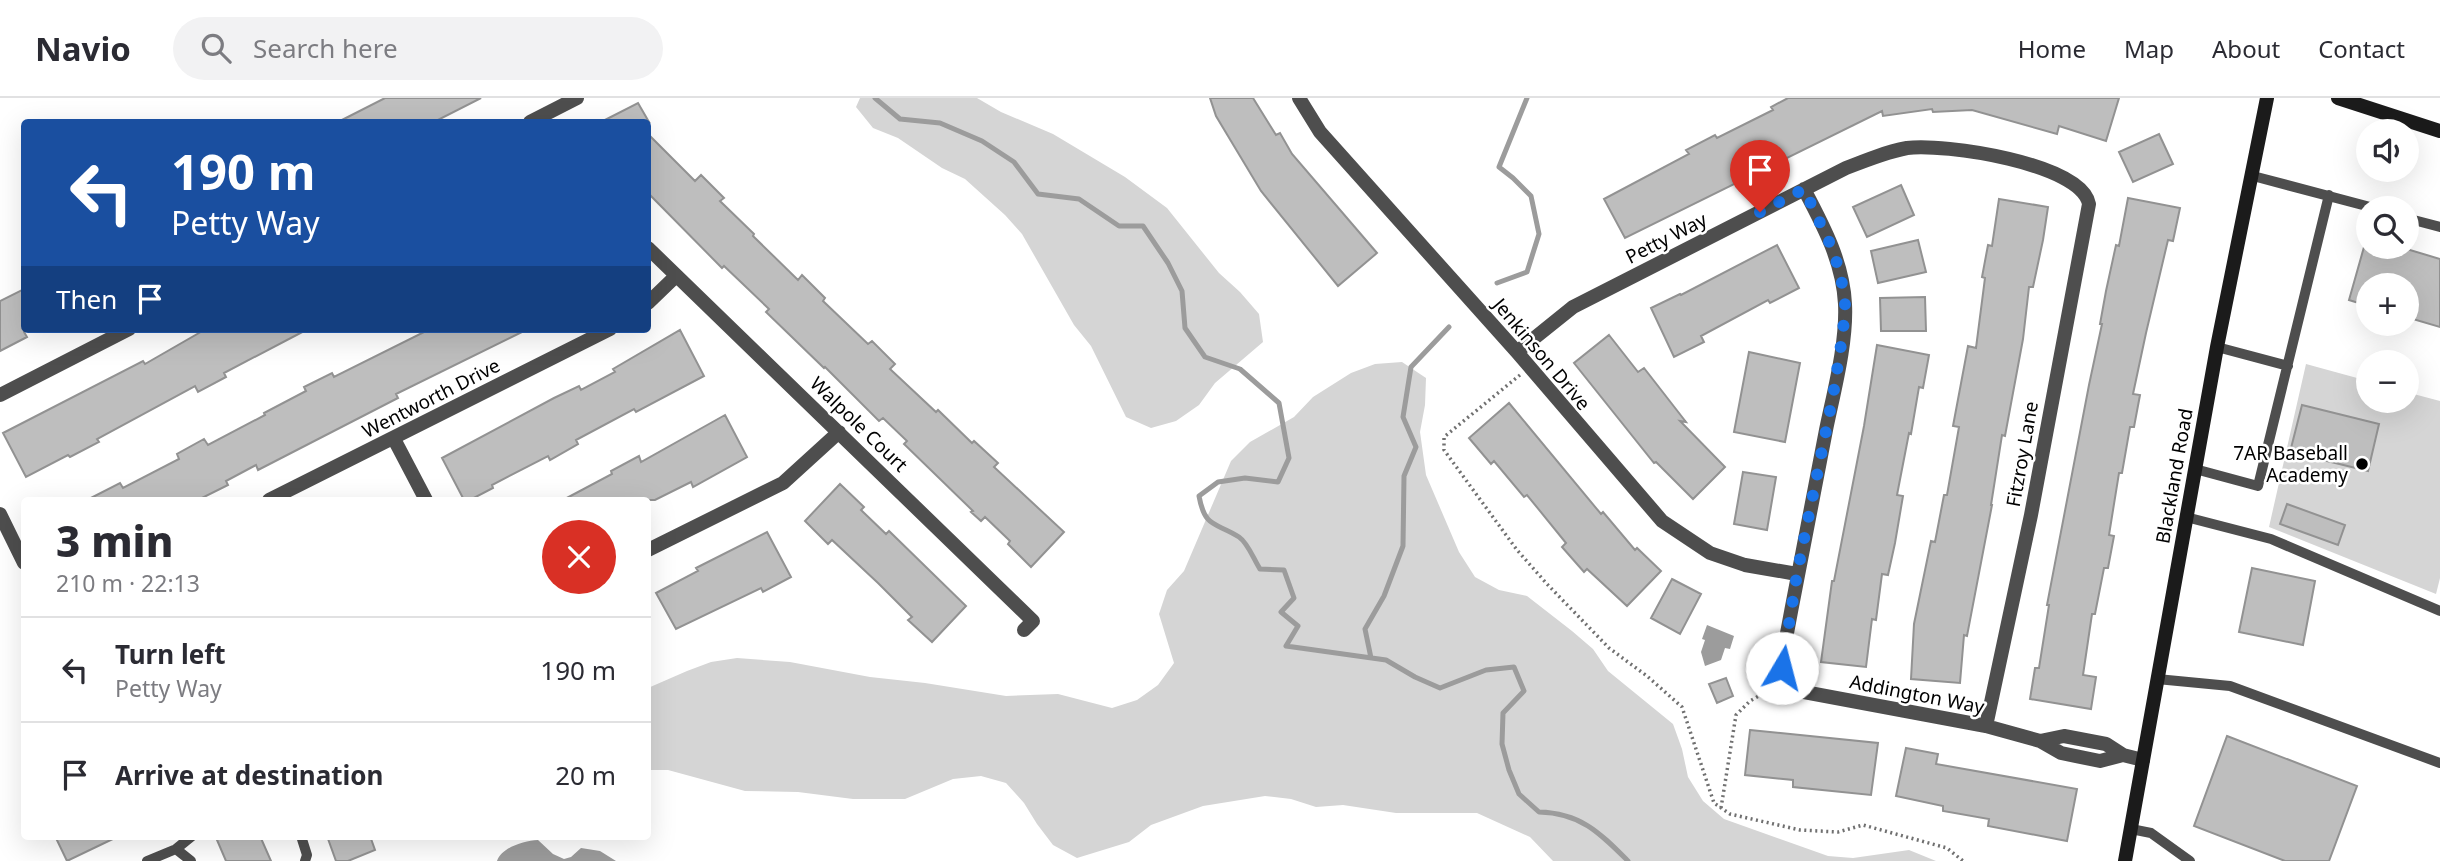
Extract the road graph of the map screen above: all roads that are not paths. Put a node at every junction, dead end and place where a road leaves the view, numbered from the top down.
1 (577, 98) edge
2 (1299, 98) edge
3 (2267, 98) edge
4 (2338, 98) edge
5 (546, 119) edge
6 (2440, 131) edge
7 (2253, 176) junction
8 (1804, 189) junction
9 (2082, 189) joint
10 (2329, 195) junction
11 (2356, 203) edge
12 (2419, 221) edge
13 (2440, 227) edge
14 (651, 251) edge
15 (676, 276) junction
16 (651, 300) edge
17 (121, 333) edge
18 (602, 333) edge
19 (2217, 347) junction
20 (1517, 352) junction
21 (2288, 366) junction
22 (0, 395) edge
23 (839, 432) junction
24 (394, 439) junction
25 (2195, 469) junction
26 (275, 497) edge
27 (424, 497) edge
28 (0, 514) edge
29 (2186, 517) junction
30 (651, 549) edge
31 (21, 557) edge
32 (1797, 574) junction
33 (2440, 611) edge
34 (1024, 630) dead end
35 (2157, 679) junction
36 (1986, 726) junction
37 (2143, 760) junction
38 (2440, 763) edge
39 (2131, 829) junction
40 (187, 840) edge
41 (302, 840) edge
42 (176, 849) junction
43 (147, 861) edge
44 (191, 861) edge
45 (305, 861) edge
46 (2125, 861) edge
47 (2189, 861) edge

1 - 5 street
2 - 20 street, Jenkinson Drive
3 - 7 street, Blackland Road
4 - 6 street
7 - 10 lane
7 - 19 street, Blackland Road
8 - 9 street, Petty Way
8 - 20 street, Petty Way
8 - 32 street
9 - 36 street, Fitzroy Lane
10 - 11 lane
10 - 21 lane
12 - 13 lane
14 - 15 street, Walpole Court
15 - 16 street
15 - 23 street, Walpole Court
17 - 22 street
18 - 24 street, Wentworth Drive
19 - 21 lane
19 - 25 street, Blackland Road
20 - 32 street, Jenkinson Drive
21 - 25 lane
23 - 30 street
23 - 34 street, Walpole Court
24 - 26 street, Wentworth Drive
24 - 27 street
25 - 29 street, Blackland Road
28 - 31 street
29 - 33 lane
29 - 35 street, Blackland Road
32 - 36 street, Addington Way
35 - 37 street, Blackland Road
35 - 38 lane
36 - 37 street, Addington Way
37 - 39 street, Blackland Road
39 - 46 street, Blackland Road
39 - 47 lane
40 - 42 lane
41 - 45 lane
42 - 43 lane
42 - 44 lane

